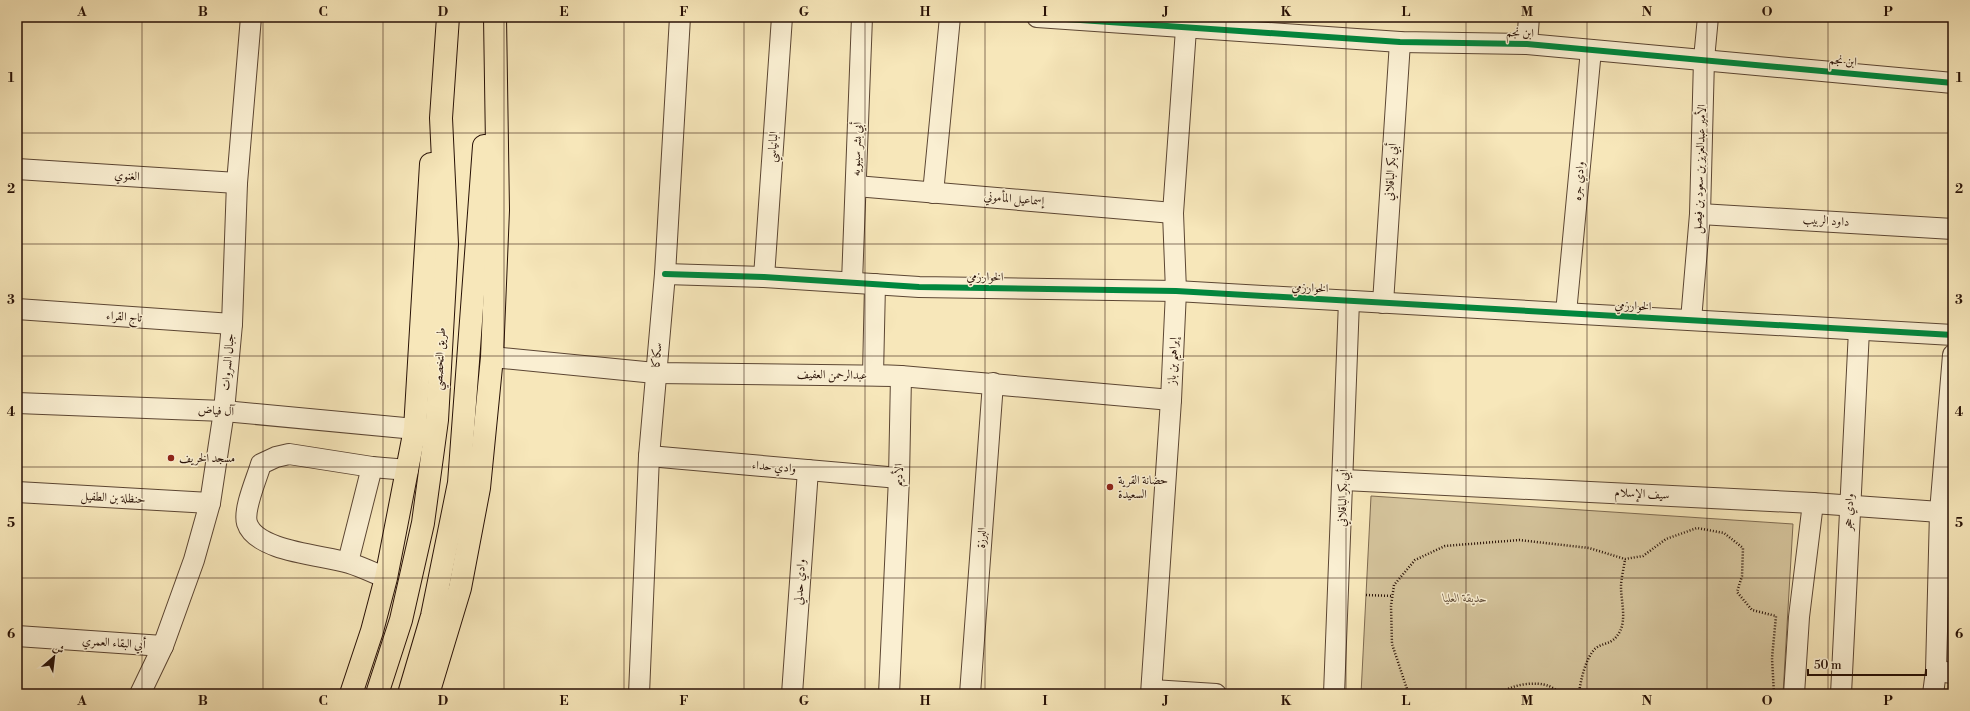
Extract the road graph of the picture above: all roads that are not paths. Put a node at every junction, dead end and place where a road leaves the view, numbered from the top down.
1 (251, 17) edge
2 (448, 17) edge
3 (494, 17) edge
4 (680, 17) edge
5 (782, 17) edge
6 (862, 17) edge
7 (950, 17) edge
8 (1037, 17) edge
9 (1529, 17) edge
10 (1708, 17) edge
11 (1186, 29) junction
12 (1400, 42) junction
13 (1527, 44) junction
14 (1591, 50) junction
15 (1704, 59) junction
16 (1953, 83) edge
17 (441, 118) junction
18 (17, 169) edge
19 (237, 183) junction
20 (856, 186) junction
21 (933, 193) junction
22 (1173, 213) junction
23 (1700, 214) junction
24 (1953, 228) edge
25 (665, 274) junction
26 (764, 277) junction
27 (852, 282) junction
28 (875, 284) junction
29 (1176, 291) junction
30 (1349, 301) junction
31 (1383, 303) junction
32 (17, 309) edge
33 (1566, 313) junction
34 (1690, 320) junction
35 (232, 324) junction
36 (1859, 330) junction
37 (1953, 335) edge
38 (1953, 355) edge
39 (492, 357) junction
40 (655, 373) junction
41 (901, 376) junction
42 (993, 383) junction
43 (1171, 400) junction
44 (17, 403) edge
45 (224, 411) junction
46 (415, 429) junction
47 (649, 456) junction
48 (372, 467) junction
49 (408, 470) junction
50 (808, 470) junction
51 (899, 478) junction
52 (1344, 480) junction
53 (17, 492) edge
54 (1813, 503) junction
55 (210, 504) junction
56 (1849, 505) junction
57 (1944, 524) edge
58 (348, 562) junction
59 (386, 578) junction
60 (17, 636) edge
61 (162, 646) junction
62 (1944, 672) edge
63 (1152, 692) edge
64 (140, 694) edge
65 (351, 694) edge
66 (377, 694) edge
67 (409, 694) edge
68 (428, 694) edge
69 (639, 694) edge
70 (792, 694) edge
71 (889, 694) edge
72 (970, 694) edge
73 (1216, 694) edge
74 (1334, 694) edge
75 (1794, 694) edge
76 (1841, 694) edge
77 (1933, 694) edge

1 - 19 street, جبال السروات
2 - 17 main road, طريق التخصصي
3 - 39 main road
3 - 67 main road
4 - 25 street, سكاكا
5 - 26 street, البانياسي
6 - 20 street, أبي بشر سيبويه
7 - 21 street
8 - 11 street, ابن نجم
9 - 13 street
10 - 15 street, الأمير عبدالعزيز بن سعود بن فيصل
11 - 12 street, ابن نجم
11 - 22 street, إبراهيم بن باز
12 - 13 street, ابن نجم
12 - 31 street, أبي بكر الباقلاني
13 - 14 street, ابن نجم
14 - 15 street, ابن نجم
14 - 33 street, وادي جره
15 - 16 street, ابن نجم
15 - 23 street, الأمير عبدالعزيز بن سعود بن فيصل
17 - 46 main road
17 - 66 main road, طريق التخصصي
18 - 19 street, الغنوي
19 - 35 street, جبال السروات
20 - 21 street, إسماعيل المأموني
20 - 27 street, أبي بشر سيبويه
21 - 22 street, إسماعيل المأموني
22 - 29 street, إبراهيم بن باز
23 - 24 street, داود الربيب
23 - 34 street, الأمير عبدالعزيز بن سعود بن فيصل
25 - 26 street, الخوارزمي
25 - 40 street, سكاكا
26 - 27 street, الخوارزمي
27 - 28 street, الخوارزمي
28 - 29 street, الخوارزمي
28 - 41 street
29 - 30 street, الخوارزمي
29 - 43 street, إبراهيم بن باز
30 - 31 street, الخوارزمي
30 - 52 street, أبي بكر الباقلاني
31 - 33 street, الخوارزمي
32 - 35 street, تاج القراء
33 - 34 street, الخوارزمي
34 - 36 street, الخوارزمي
35 - 45 street, جبال السروات
36 - 37 street, الخوارزمي
36 - 56 street, وادي حجر
38 - 57 street
39 - 40 street, عبدالرحمن العفيف
39 - 68 main road
40 - 41 street, عبدالرحمن العفيف
40 - 47 street, سكاكا
41 - 42 street, عبدالرحمن العفيف
41 - 51 street, الأديم
42 - 43 street, عبدالرحمن العفيف
42 - 72 street, البرزة
43 - 63 street, إبراهيم بن باز
44 - 45 street, آل فياض
45 - 46 street, آل فياض
45 - 55 street, جبال السروات
46 - 49 main road
47 - 50 street, وادي حداء
47 - 69 street, سكاكا
48 - 49 street
48 - 58 street
48 - 58 street
49 - 59 main road
50 - 51 street, وادي حداء
50 - 70 street, وادي حدلي
51 - 71 street, الأديم
52 - 54 street, سيف الإسلام
52 - 74 street, أبي بكر الباقلاني
53 - 55 street, حنظلة بن الطفيل
54 - 56 street, سيف الإسلام
54 - 75 street
55 - 61 street, جبال السروات
56 - 57 street, سيف الإسلام
56 - 76 street, وادي حجر
57 - 62 street
58 - 59 street
59 - 65 main road
60 - 61 street, أبي البقاء العمري
61 - 64 street, جبال السروات
62 - 77 street
63 - 73 street

